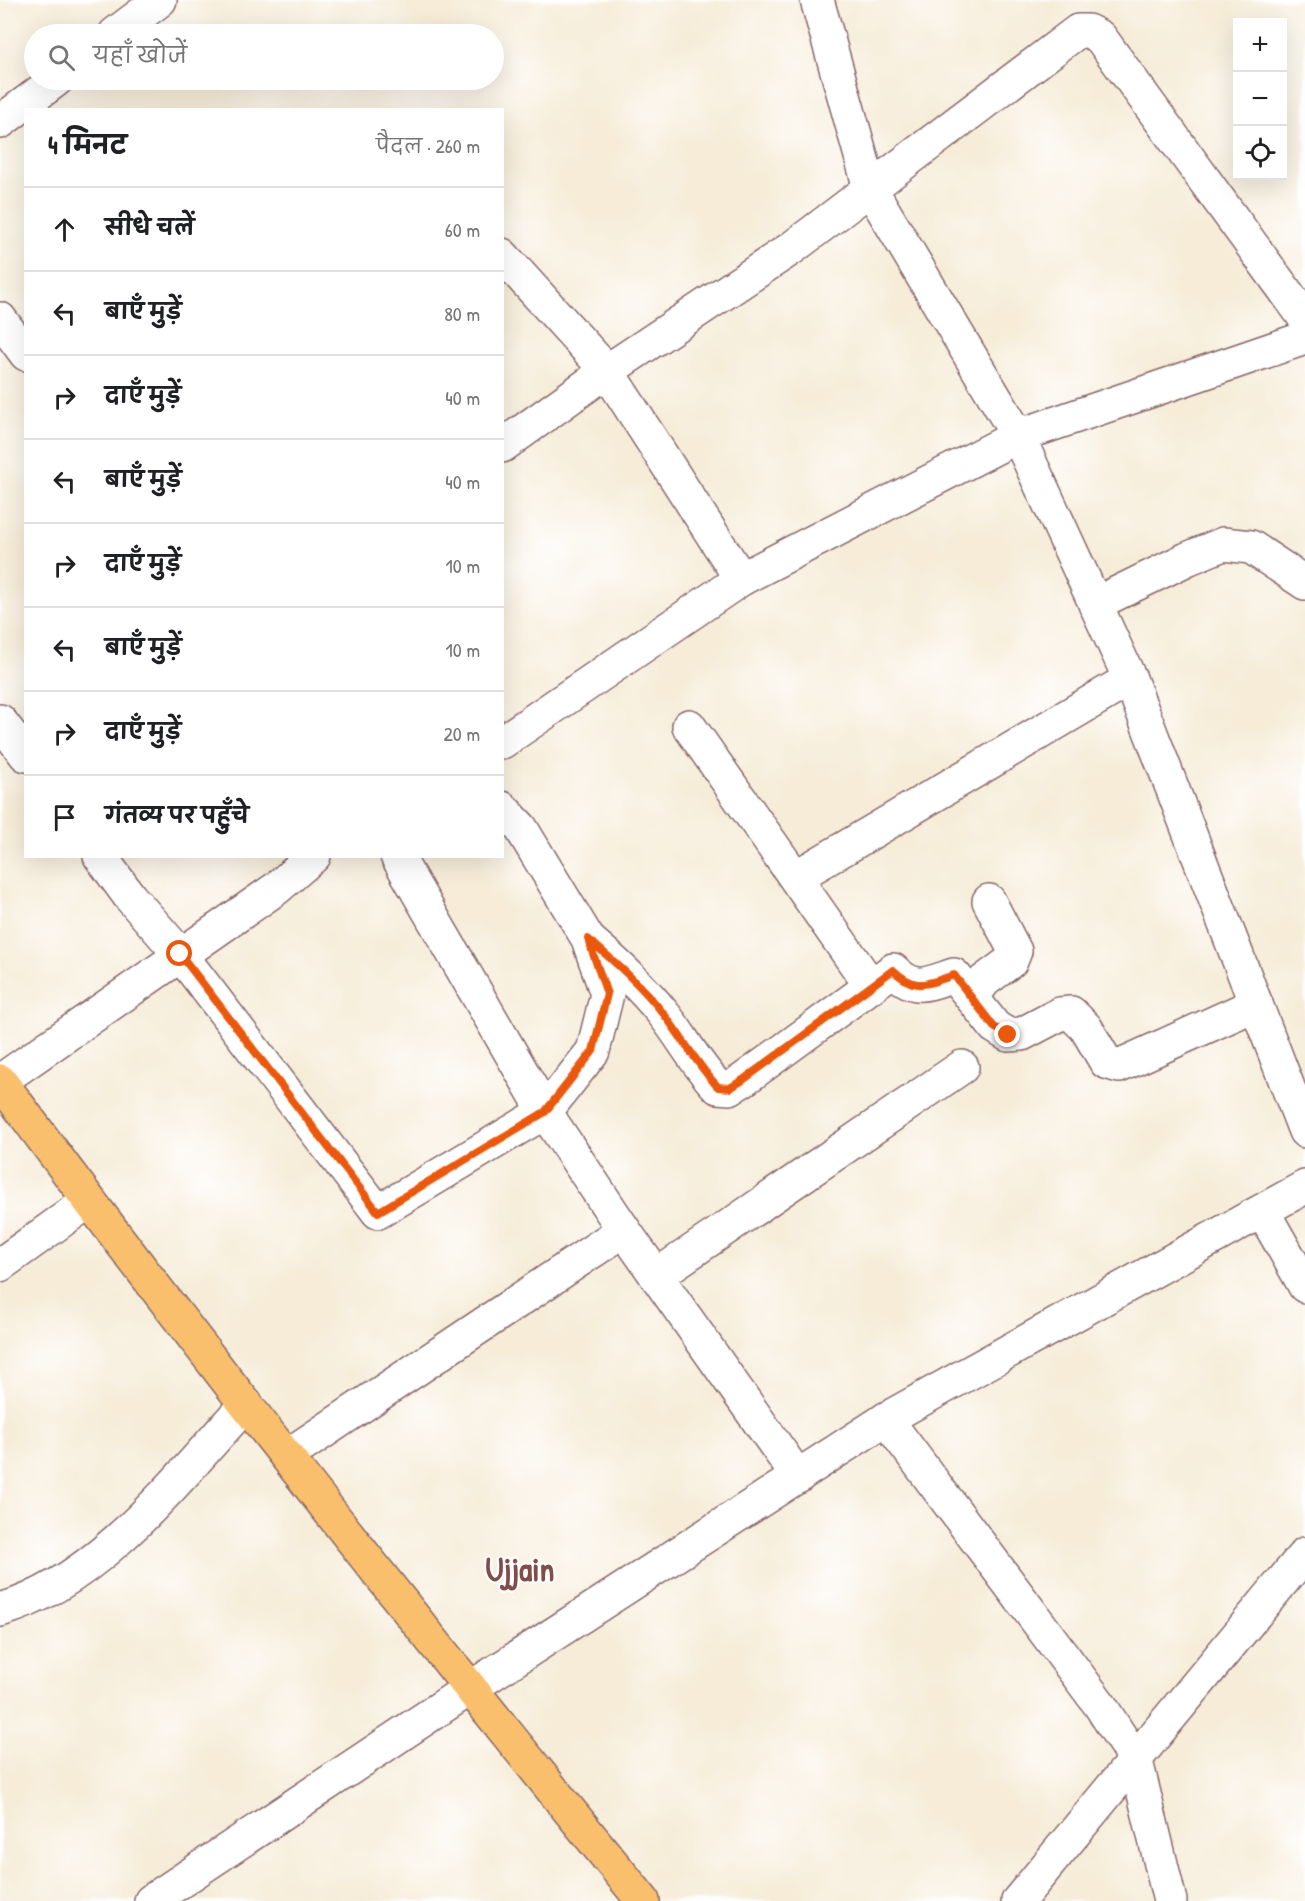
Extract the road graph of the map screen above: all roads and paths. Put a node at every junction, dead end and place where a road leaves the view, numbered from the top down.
1 (160, 0) edge
2 (817, 0) edge
3 (128, 24) edge
4 (43, 90) edge
5 (0, 122) edge
6 (870, 188) junction
7 (504, 257) edge
8 (1305, 318) edge
9 (0, 320) edge
10 (1305, 338) edge
11 (24, 351) edge
12 (607, 372) junction
13 (1018, 436) junction
14 (504, 446) edge
15 (741, 579) junction
16 (1305, 583) edge
17 (1095, 604) junction
18 (1130, 680) junction
19 (0, 721) edge
20 (689, 726) dead end
21 (504, 741) edge
22 (24, 752) edge
23 (504, 810) edge
24 (101, 858) edge
25 (312, 858) edge
26 (398, 858) edge
27 (796, 877) junction
28 (989, 901) dead end
29 (588, 939) junction
30 (180, 954) junction
31 (871, 986) junction
32 (972, 998) junction
33 (1256, 1004) junction
34 (962, 1067) dead end
35 (0, 1081) edge
36 (545, 1112) junction
37 (1305, 1131) edge
38 (1305, 1186) edge
39 (89, 1201) junction
40 (1263, 1212) junction
41 (624, 1230) junction
42 (0, 1265) edge
43 (656, 1276) junction
44 (1305, 1286) edge
45 (246, 1404) junction
46 (886, 1419) junction
47 (287, 1456) junction
48 (798, 1477) junction
49 (1305, 1554) edge
50 (0, 1610) edge
51 (469, 1689) junction
52 (1136, 1761) junction
53 (151, 1901) edge
54 (643, 1901) edge
55 (1018, 1901) edge
56 (1170, 1901) edge

1 - 3 street
2 - 6 street
4 - 5 street
6 - 8 street
6 - 12 street
6 - 13 street
7 - 12 street
9 - 11 street
10 - 13 street
12 - 14 street
12 - 15 street
13 - 15 street
13 - 17 street
15 - 21 street
16 - 17 street
17 - 18 street
18 - 27 street
18 - 33 street
19 - 22 street
20 - 27 street
23 - 29 street
24 - 30 street
25 - 30 street
26 - 36 street
27 - 31 street
28 - 32 street
29 - 31 street
29 - 36 street
30 - 35 street
30 - 36 street
31 - 32 street
32 - 33 street
33 - 37 street
34 - 43 street
35 - 39 main road
36 - 41 street
38 - 40 street
39 - 42 street
39 - 45 main road
40 - 44 street
40 - 46 street
41 - 43 street
41 - 47 street
43 - 48 street
45 - 47 main road
45 - 50 street
46 - 48 street
46 - 52 street
47 - 51 main road
48 - 51 street
49 - 52 street
51 - 53 street
51 - 54 main road
52 - 55 street
52 - 56 street

